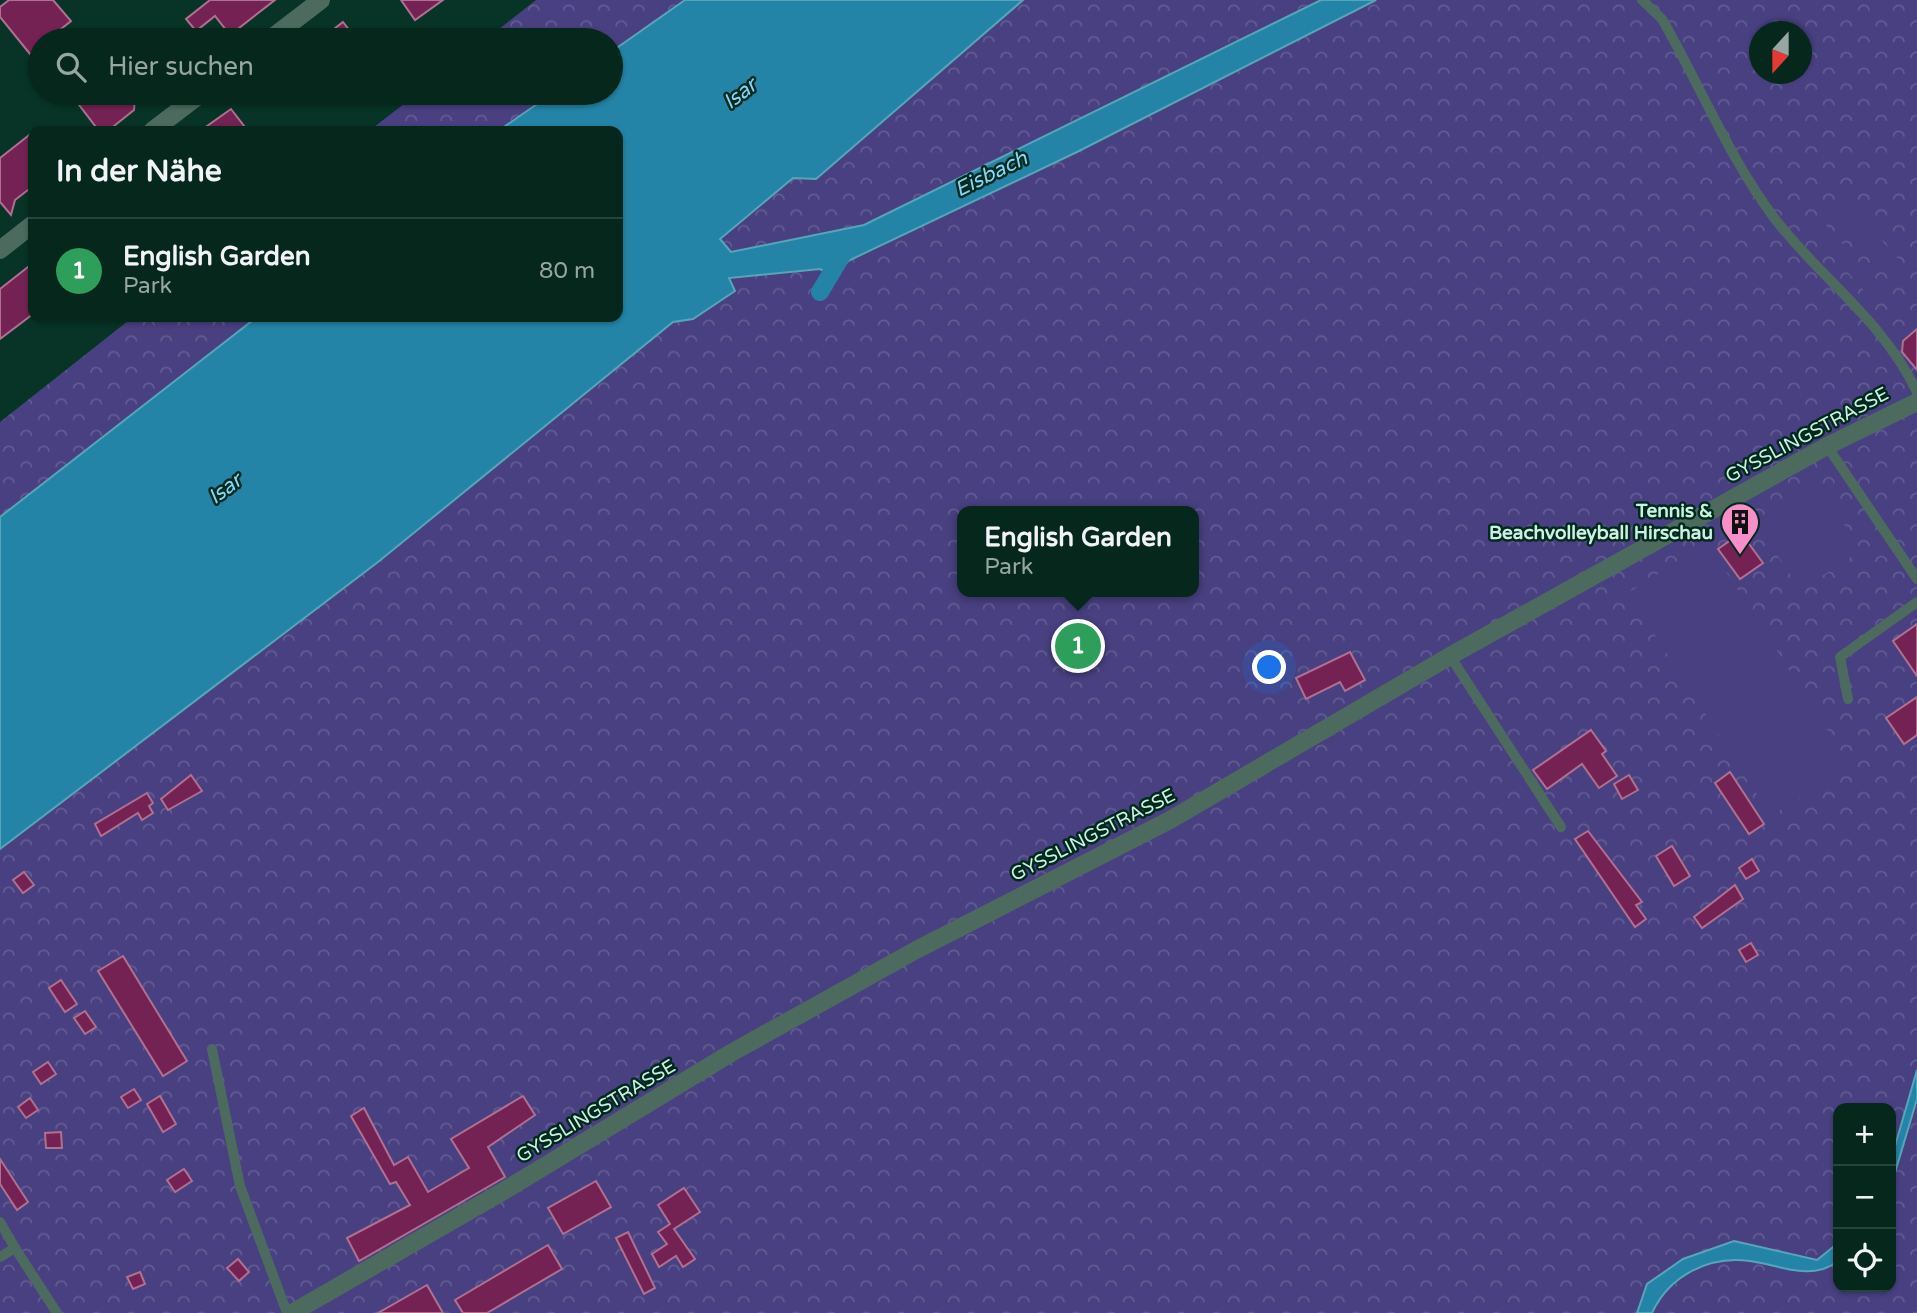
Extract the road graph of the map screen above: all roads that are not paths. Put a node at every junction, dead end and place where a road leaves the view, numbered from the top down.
1 (321, 0) edge
2 (1642, 0) edge
3 (1660, 0) edge
4 (1653, 10) junction
5 (285, 28) edge
6 (186, 105) edge
7 (159, 126) edge
8 (28, 228) edge
9 (0, 250) edge
10 (1917, 392) edge
11 (1917, 402) edge
12 (1827, 446) junction
13 (1917, 579) edge
14 (1917, 602) edge
15 (1450, 656) junction
16 (1848, 699) dead end
17 (1561, 827) dead end
18 (212, 1049) dead end
19 (0, 1222) edge
20 (15, 1248) junction
21 (0, 1257) edge
22 (57, 1313) edge
23 (290, 1313) edge

1 - 5 street
2 - 4 lane
3 - 4 lane
4 - 10 lane
6 - 7 street
8 - 9 street
11 - 12 street, GYSSLINGSTRASSE
12 - 13 lane
12 - 15 street, GYSSLINGSTRASSE
14 - 16 lane
15 - 17 lane
15 - 23 street, GYSSLINGSTRASSE
18 - 23 lane
19 - 20 lane
20 - 21 lane
20 - 22 lane

